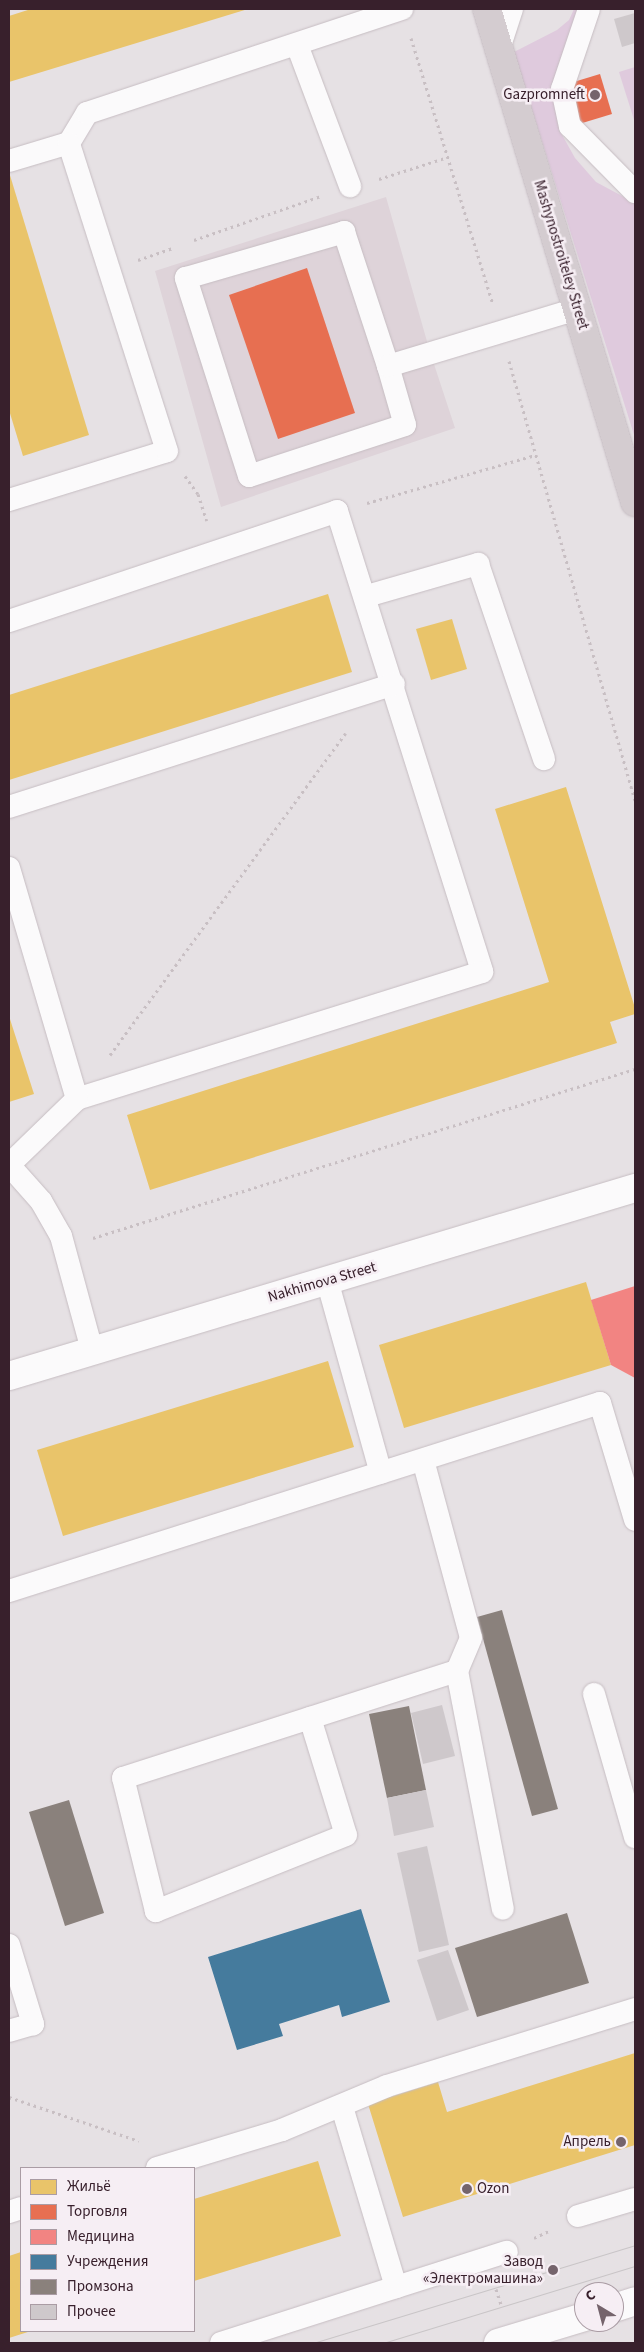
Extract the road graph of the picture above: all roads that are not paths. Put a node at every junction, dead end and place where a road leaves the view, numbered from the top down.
1 (487, 9) edge
2 (512, 9) edge
3 (589, 9) edge
4 (405, 18) edge
5 (296, 45) junction
6 (498, 50) junction
7 (69, 142) junction
8 (9, 161) edge
9 (350, 186) road end
10 (635, 192) edge
11 (577, 309) junction
12 (388, 366) junction
13 (9, 500) edge
14 (635, 502) edge
15 (367, 596) junction
16 (9, 621) edge
17 (394, 684) junction
18 (544, 759) dead end
19 (9, 807) edge
20 (9, 868) edge
21 (76, 1099) junction
22 (9, 1165) edge
23 (635, 1188) edge
24 (327, 1280) junction
25 (92, 1350) junction
26 (9, 1376) edge
27 (423, 1460) junction
28 (380, 1473) junction
29 (635, 1520) edge
30 (9, 1591) edge
31 (458, 1671) junction
32 (594, 1694) dead end
33 (310, 1718) junction
34 (635, 1838) edge
35 (503, 1909) dead end
36 (9, 1945) edge
37 (635, 2009) edge
38 (9, 2031) edge
39 (342, 2107) junction
40 (161, 2167) edge
41 (635, 2199) edge
42 (578, 2216) road end
43 (497, 2255) road end
44 (396, 2287) junction
45 (574, 2320) edge
46 (504, 2341) edge
47 (221, 2343) edge

1 - 6 main road, Mashynostroiteley Street
2 - 6 lane
3 - 10 lane
4 - 5 lane
5 - 7 lane
5 - 9 lane
6 - 11 main road, Mashynostroiteley Street
7 - 8 lane
7 - 13 lane
11 - 12 lane
11 - 14 main road, Mashynostroiteley Street
12 - 12 lane
15 - 16 lane
15 - 17 lane
15 - 18 lane
17 - 19 lane
17 - 21 lane
20 - 21 lane
21 - 22 lane
22 - 25 lane
23 - 24 street, Nakhimova Street
24 - 25 street, Nakhimova Street
24 - 28 lane
25 - 26 street, Nakhimova Street
27 - 28 lane
27 - 29 lane
27 - 31 lane
28 - 30 lane
31 - 33 lane
31 - 35 lane
32 - 34 lane
33 - 33 lane
36 - 38 lane
37 - 39 lane
39 - 40 lane
39 - 44 lane
41 - 42 lane
43 - 44 lane
44 - 47 lane
45 - 46 street

